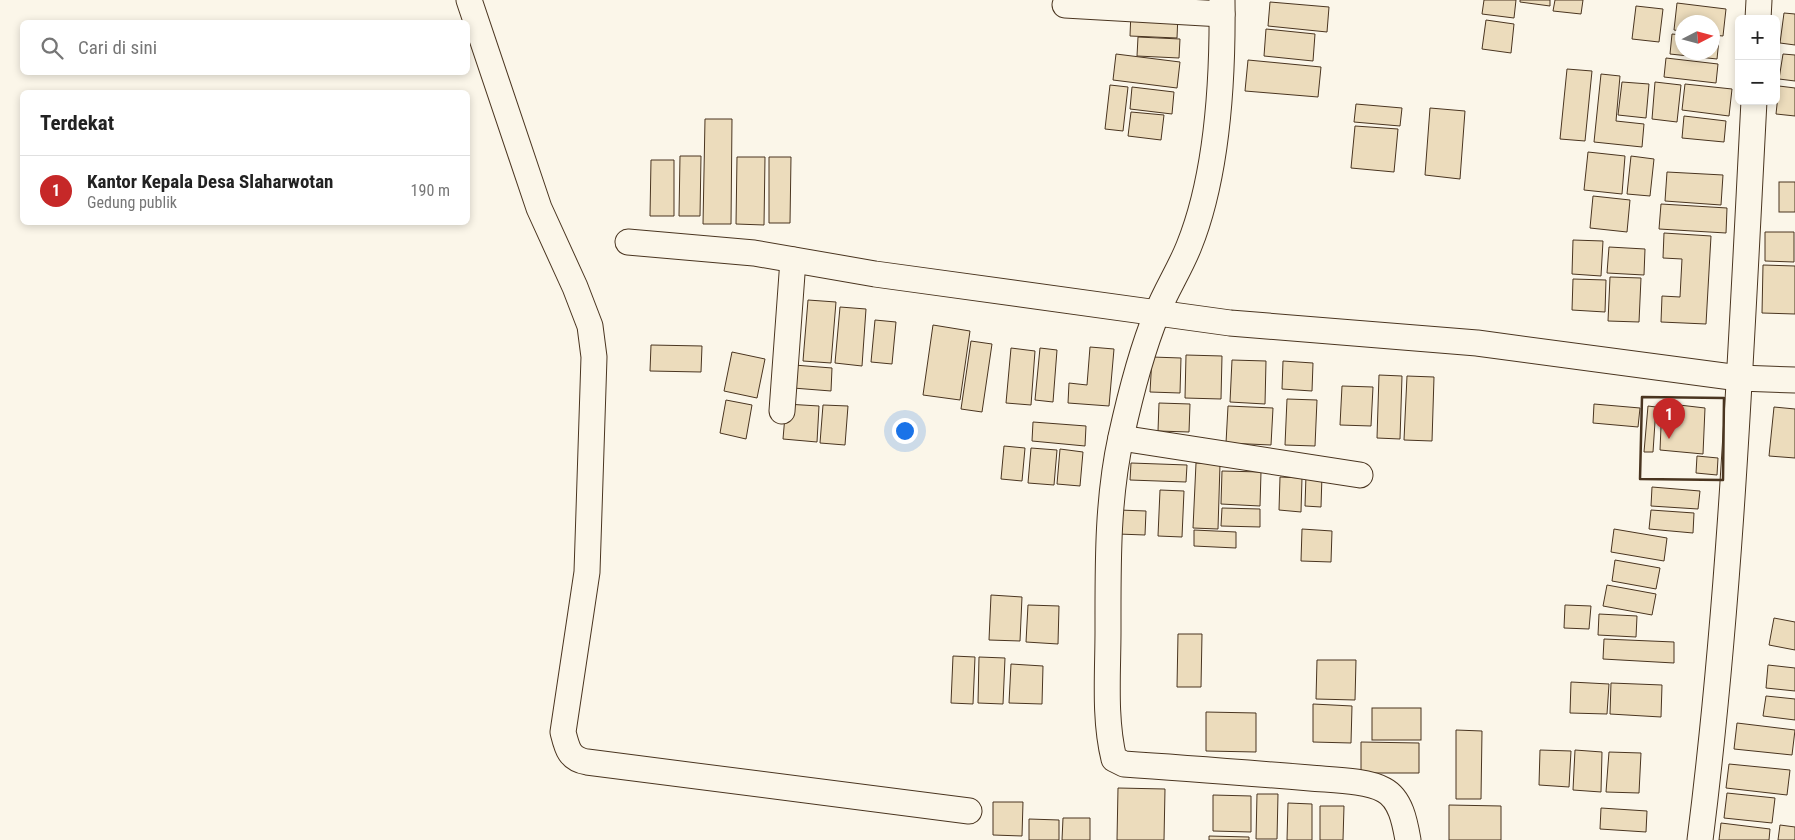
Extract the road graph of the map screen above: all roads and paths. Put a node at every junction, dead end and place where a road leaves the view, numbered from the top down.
1 (469, 0) edge
2 (1759, 0) edge
3 (1065, 5) dead end
4 (1222, 7) edge
5 (1758, 15) edge
6 (1754, 105) edge
7 (628, 242) dead end
8 (793, 260) junction
9 (1157, 313) junction
10 (1739, 378) junction
11 (1795, 380) edge
12 (782, 411) dead end
13 (1121, 438) junction
14 (1360, 475) dead end
15 (969, 811) dead end
16 (1408, 840) edge
17 (1700, 840) edge

1 - 15 street
2 - 5 street
3 - 4 street
4 - 9 street
6 - 10 street
7 - 8 street
8 - 9 street
8 - 12 street
9 - 10 street
9 - 13 street
10 - 11 street
10 - 17 street
13 - 14 street
13 - 16 street

